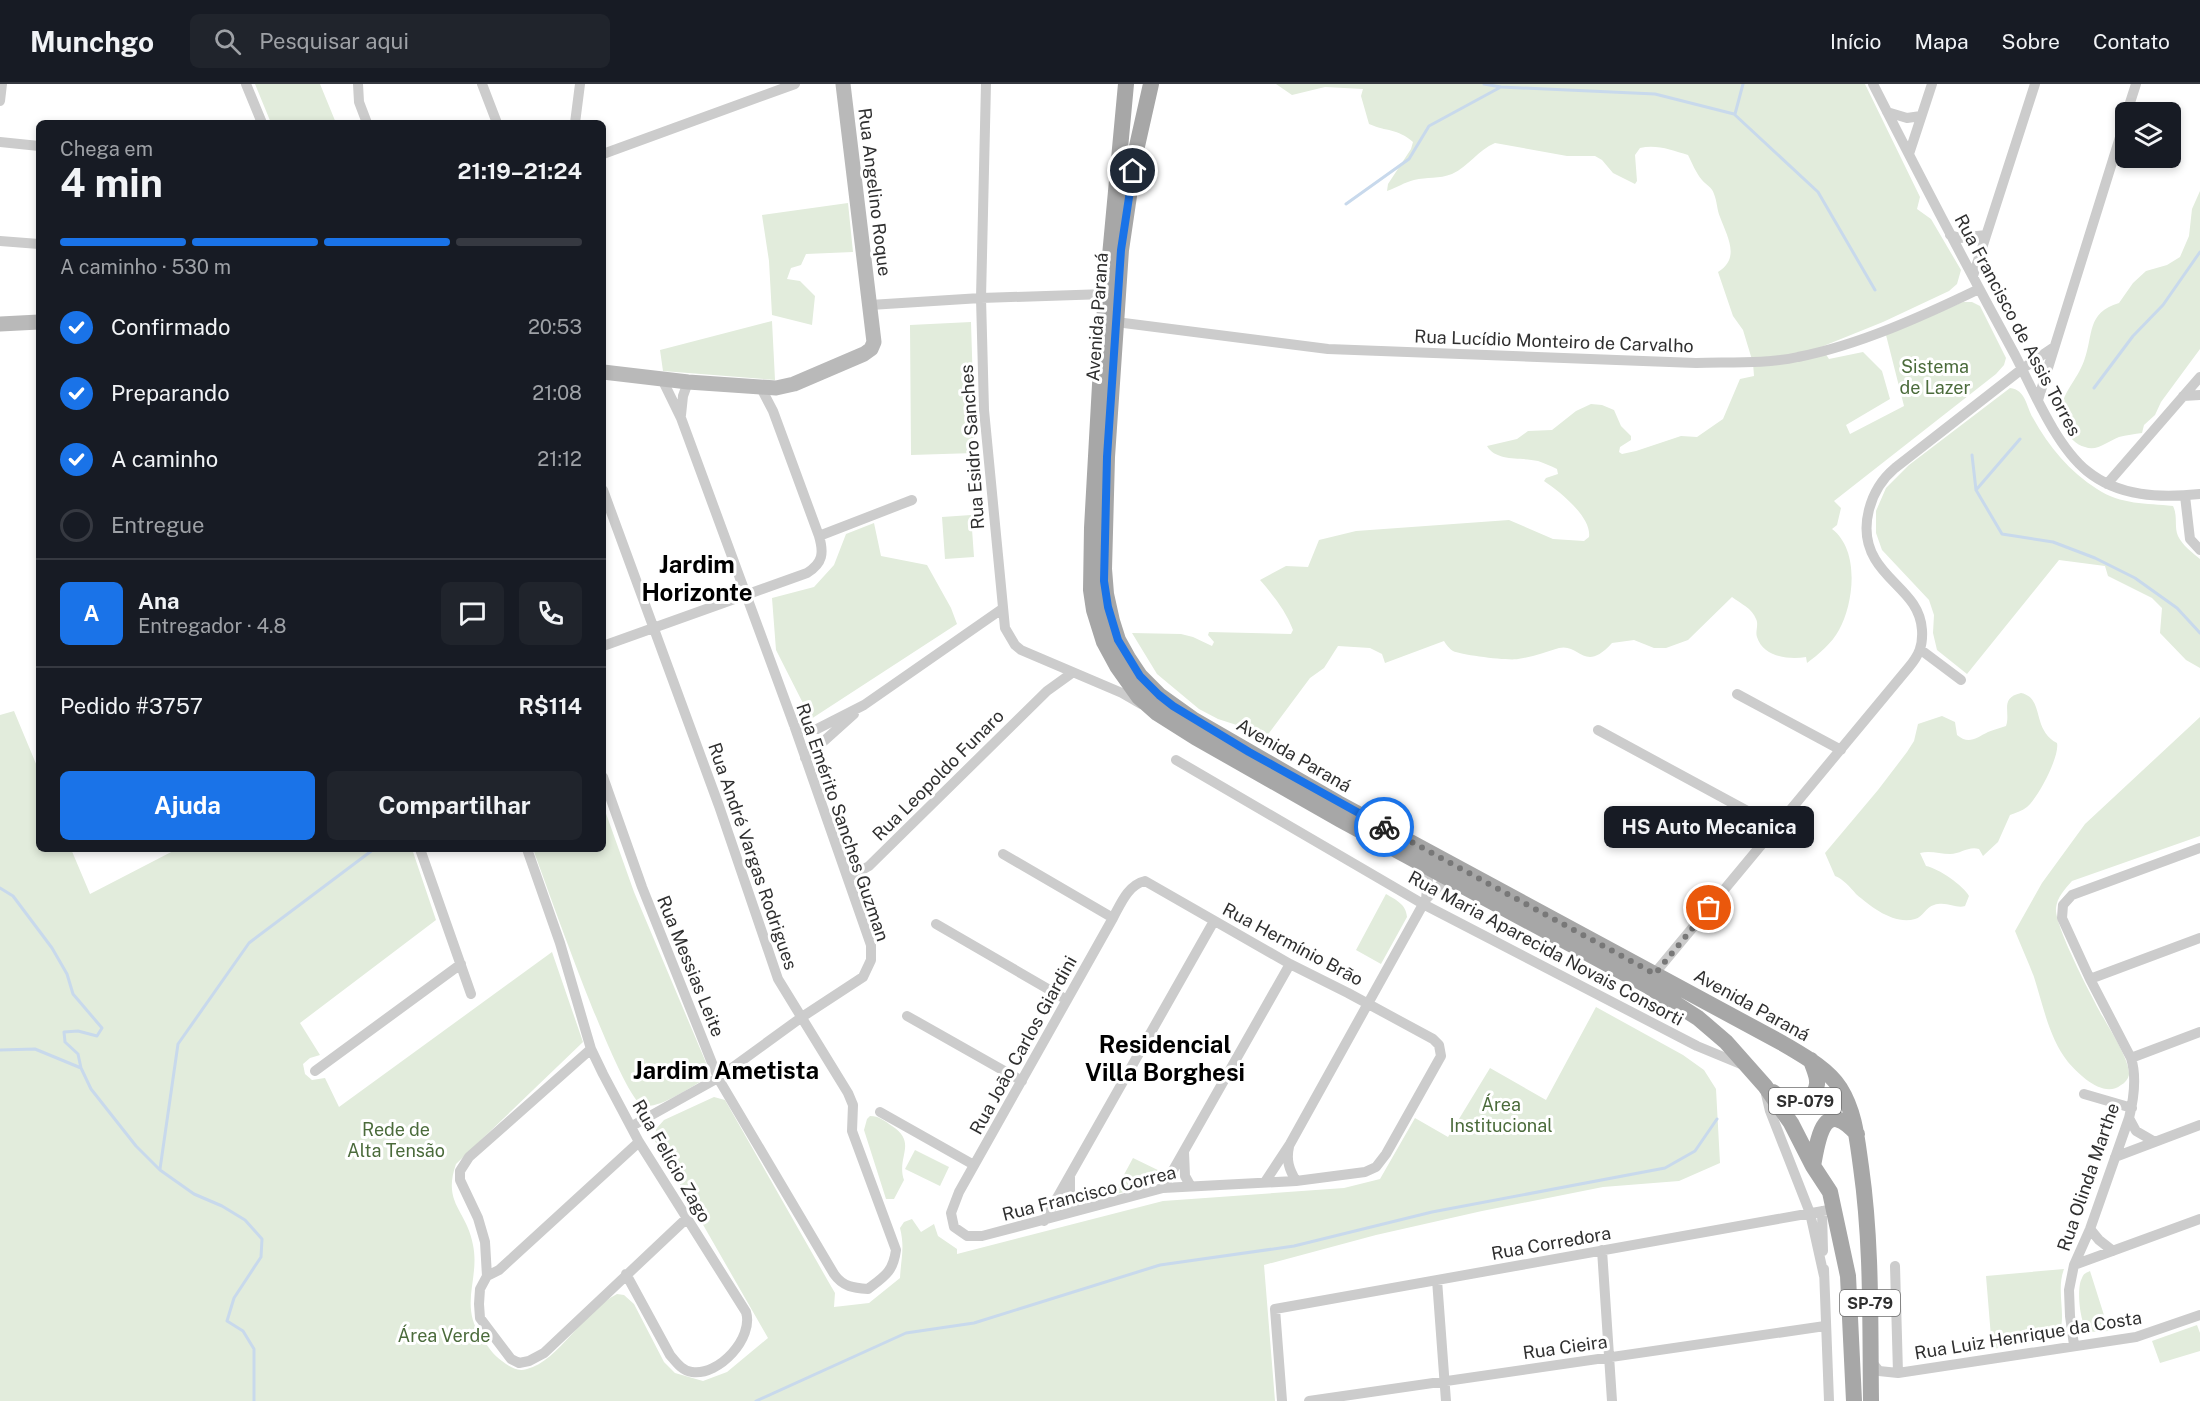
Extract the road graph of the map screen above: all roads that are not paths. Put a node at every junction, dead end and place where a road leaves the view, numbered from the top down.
1 (2, 84) edge
2 (246, 84) edge
3 (358, 84) edge
4 (482, 84) edge
5 (580, 84) edge
6 (795, 84) edge
7 (843, 84) edge
8 (986, 84) edge
9 (1126, 84) edge
10 (1144, 84) edge
11 (1151, 84) edge
12 (1873, 84) edge
13 (1932, 84) edge
14 (2035, 84) edge
15 (2136, 84) edge
16 (0, 101) edge
17 (2130, 102) edge
18 (1887, 112) junction
19 (1921, 116) junction
20 (261, 120) edge
21 (366, 120) edge
22 (496, 120) edge
23 (575, 120) edge
24 (0, 142) edge
25 (36, 146) edge
26 (2115, 152) edge
27 (606, 153) edge
28 (1909, 154) junction
29 (1135, 155) junction
30 (1950, 235) junction
31 (1986, 235) junction
32 (0, 241) edge
33 (36, 244) edge
34 (1972, 276) junction
35 (1979, 289) junction
36 (1106, 294) junction
37 (981, 297) junction
38 (870, 305) junction
39 (36, 322) edge
40 (1116, 322) junction
41 (0, 324) edge
42 (2054, 346) junction
43 (2022, 369) junction
44 (606, 372) edge
45 (2200, 377) edge
46 (662, 379) junction
47 (688, 382) junction
48 (769, 388) junction
49 (2200, 395) edge
50 (2183, 396) junction
51 (2038, 400) junction
52 (681, 418) junction
53 (2107, 484) junction
54 (2200, 494) edge
55 (2185, 496) junction
56 (606, 497) edge
57 (912, 500) dead end
58 (819, 536) junction
59 (2200, 550) edge
60 (746, 595) junction
61 (1002, 609) junction
62 (653, 628) junction
63 (606, 645) edge
64 (1921, 650) junction
65 (1044, 661) junction
66 (1072, 673) junction
67 (1961, 680) dead end
68 (1047, 691) junction
69 (1737, 694) dead end
70 (864, 705) junction
71 (1157, 713) junction
72 (794, 725) junction
73 (1598, 730) dead end
74 (1840, 750) junction
75 (805, 758) junction
76 (1176, 760) dead end
77 (606, 785) edge
78 (1775, 826) junction
79 (2200, 848) edge
80 (421, 852) edge
81 (528, 852) edge
82 (1003, 854) dead end
83 (1420, 862) junction
84 (848, 878) junction
85 (1458, 882) junction
86 (1137, 883) joint
87 (1425, 902) junction
88 (1113, 918) junction
89 (1214, 921) junction
90 (936, 924) dead end
91 (2200, 938) edge
92 (461, 964) junction
93 (1290, 964) junction
94 (1655, 974) junction
95 (2090, 979) junction
96 (471, 994) dead end
97 (1067, 1000) junction
98 (1368, 1004) junction
99 (908, 1016) dead end
100 (802, 1017) junction
101 (2200, 1032) edge
102 (591, 1049) junction
103 (2131, 1058) junction
104 (1811, 1060) junction
105 (1749, 1067) junction
106 (315, 1071) dead end
107 (718, 1078) junction
108 (1022, 1082) junction
109 (1765, 1086) junction
110 (2084, 1094) dead end
111 (880, 1112) dead end
112 (2130, 1113) junction
113 (2200, 1125) edge
114 (632, 1126) junction
115 (1857, 1134) junction
116 (639, 1142) junction
117 (2155, 1142) junction
118 (1290, 1144) junction
119 (1184, 1152) junction
120 (2115, 1157) junction
121 (974, 1165) junction
122 (1813, 1166) junction
123 (1376, 1167) joint
124 (1071, 1173) junction
125 (1296, 1180) junction
126 (1265, 1182) junction
127 (1190, 1185) junction
128 (1163, 1188) junction
129 (1867, 1205) joint
130 (1828, 1210) junction
131 (1076, 1211) junction
132 (1810, 1213) junction
133 (686, 1219) junction
134 (2200, 1219) edge
135 (1044, 1221) junction
136 (954, 1227) joint
137 (2090, 1229) junction
138 (1602, 1250) junction
139 (2113, 1251) junction
140 (2074, 1265) junction
141 (1894, 1266) dead end
142 (626, 1274) junction
143 (487, 1276) junction
144 (1824, 1276) junction
145 (1437, 1280) junction
146 (840, 1282) joint
147 (2200, 1315) edge
148 (1826, 1326) junction
149 (2074, 1345) junction
150 (1609, 1358) junction
151 (1870, 1360) junction
152 (1896, 1373) junction
153 (1445, 1381) junction
154 (1870, 1398) edge
155 (1282, 1401) edge
156 (1309, 1401) edge
157 (1446, 1401) edge
158 (1612, 1401) edge
159 (1829, 1401) edge
160 (1854, 1401) edge

1 - 16 street
2 - 20 street
3 - 21 street
4 - 22 street
5 - 23 street
6 - 27 street
7 - 38 street, Rua Angelino Roque
8 - 37 street, Rua Esidro Sanches
9 - 36 main road, Avenida Paraná / SP-079
10 - 29 main road
11 - 29 main road, Avenida Paraná / SP-079
12 - 18 street, Rua Francisco de Assis Torres
13 - 19 street
14 - 31 street
15 - 17 street
18 - 19 street
18 - 28 street, Rua Francisco de Assis Torres
19 - 28 street
24 - 25 street
26 - 42 street
28 - 30 street, Rua Francisco de Assis Torres
29 - 40 main road, Avenida Paraná / SP-079
30 - 31 street
30 - 34 street, Rua Francisco de Assis Torres
31 - 34 street
32 - 33 street
34 - 35 street, Rua Francisco de Assis Torres
35 - 40 street, Rua Lucídio Monteiro de Carvalho
35 - 43 street, Rua Francisco de Assis Torres
36 - 37 street
36 - 71 main road, Avenida Paraná / SP-079
37 - 38 street
37 - 61 street, Rua Esidro Sanches
38 - 48 street, Rua Angelino Roque
39 - 41 street
40 - 94 main road, Avenida Paraná / SP-079
42 - 43 street
42 - 51 street
43 - 51 street, Rua Francisco de Assis Torres
43 - 64 street
44 - 46 street
45 - 50 street
46 - 47 street
46 - 52 street, Rua Emérito Sanches Guzman
47 - 48 street
47 - 52 street, Rua Emérito Sanches Guzman
48 - 58 street
49 - 50 street
50 - 53 street
51 - 53 street, Rua Francisco de Assis Torres
52 - 60 street, Rua Emérito Sanches Guzman
53 - 55 street, Rua Francisco de Assis Torres
54 - 55 street, Rua Francisco de Assis Torres
55 - 59 street
56 - 62 street, Rua André Vargas Rodrigues
57 - 58 street
58 - 60 street
60 - 62 street
60 - 72 street, Rua Emérito Sanches Guzman
61 - 65 street, Rua Esidro Sanches
61 - 70 street
62 - 63 street
62 - 100 street, Rua André Vargas Rodrigues
64 - 67 street
64 - 74 street
65 - 66 street, Rua Esidro Sanches
65 - 68 street
66 - 68 street, Rua Leopoldo Funaro
66 - 71 street, Rua Esidro Sanches
68 - 84 street, Rua Leopoldo Funaro
69 - 74 street
70 - 72 street
70 - 75 street
71 - 83 main road, Avenida Paraná / SP-079
72 - 75 street, Rua Emérito Sanches Guzman
73 - 78 street
74 - 78 street
75 - 84 street, Rua Emérito Sanches Guzman
76 - 87 street, Rua Maria Aparecida Novais Consorti
77 - 107 street, Rua Messias Leite
78 - 94 street
79 - 95 street, Rua Olinda Marthe
80 - 92 street
81 - 102 street, Rua Felício Zago
82 - 88 street
83 - 85 main road, Avenida Paraná / SP-079
83 - 87 street
84 - 100 street, Rua Emérito Sanches Guzman
85 - 87 street
85 - 105 main road, Avenida Paraná / SP-079
86 - 88 street, Rua João Carlos Giardini
86 - 89 street, Rua Hermínio Brão
87 - 98 street
87 - 105 street, Rua Maria Aparecida Novais Consorti
88 - 97 street, Rua João Carlos Giardini
89 - 93 street, Rua Hermínio Brão
89 - 124 street
90 - 97 street
91 - 95 street
92 - 96 street
92 - 106 street
93 - 98 street, Rua Hermínio Brão
93 - 119 street
94 - 104 main road, Avenida Paraná / SP-079
95 - 103 street, Rua Olinda Marthe
97 - 108 street, Rua João Carlos Giardini
98 - 118 street
98 - 123 street, Rua Hermínio Brão
99 - 108 street
100 - 107 street, Rua Emérito Sanches Guzman
100 - 146 street, Rua André Vargas Rodrigues
101 - 103 street
102 - 114 street, Rua Felício Zago
102 - 143 street
103 - 112 street, Rua Olinda Marthe
104 - 109 main road, SP-079
104 - 115 main road, Avenida Paraná / SP-079
105 - 109 main road, Avenida Paraná / SP-079
107 - 114 street, Rua Emérito Sanches Guzman
107 - 146 street, Rua Messias Leite
108 - 121 street, Rua João Carlos Giardini
109 - 122 main road, Avenida Paraná / SP-079
109 - 132 street, Avenida Paraná
110 - 112 street
111 - 121 street
112 - 117 street
112 - 120 street, Rua Olinda Marthe
113 - 117 street
114 - 116 street, Rua Felício Zago
115 - 122 main road, SP-079
115 - 129 main road, Avenida Paraná / SP-079
116 - 133 street, Rua Felício Zago
116 - 143 street
117 - 120 street
118 - 125 street
118 - 126 street
119 - 127 street
119 - 128 street
120 - 137 street, Rua Olinda Marthe
121 - 136 street, Rua João Carlos Giardini
122 - 130 main road, Avenida Paraná / SP-079
123 - 125 street, Rua Francisco Correa
124 - 131 street
124 - 135 street
125 - 126 street, Rua Francisco Correa
126 - 127 street, Rua Francisco Correa
127 - 128 street, Rua Francisco Correa
128 - 131 street, Rua Francisco Correa
129 - 151 main road, Avenida Paraná / SP-79
130 - 132 street, Rua Corredora
130 - 144 street, Avenida Paraná
130 - 160 main road, Avenida Paraná / SP-79
131 - 135 street, Rua Francisco Correa
132 - 138 street, Rua Corredora
132 - 144 street, Avenida Paraná
133 - 142 street
133 - 142 street, Rua Felício Zago
134 - 139 street
135 - 136 street, Rua Francisco Correa
137 - 139 street
137 - 140 street, Rua Olinda Marthe
138 - 145 street, Rua Corredora
138 - 150 street
139 - 140 street
140 - 149 street, Rua Olinda Marthe
141 - 152 street
142 - 143 street
144 - 148 street, Avenida Paraná
145 - 153 street
145 - 155 street, Rua Corredora
147 - 149 street, Rua Luiz Henrique da Costa
148 - 150 street, Rua Cieira
148 - 159 street, Avenida Paraná
149 - 152 street, Rua Luiz Henrique da Costa
150 - 153 street, Rua Cieira
150 - 158 street
151 - 152 street, Rua Luiz Henrique da Costa
151 - 154 main road, Avenida Paraná / SP-79
152 - 154 street, Rua Luiz Henrique da Costa
153 - 156 street, Rua Cieira
153 - 157 street

